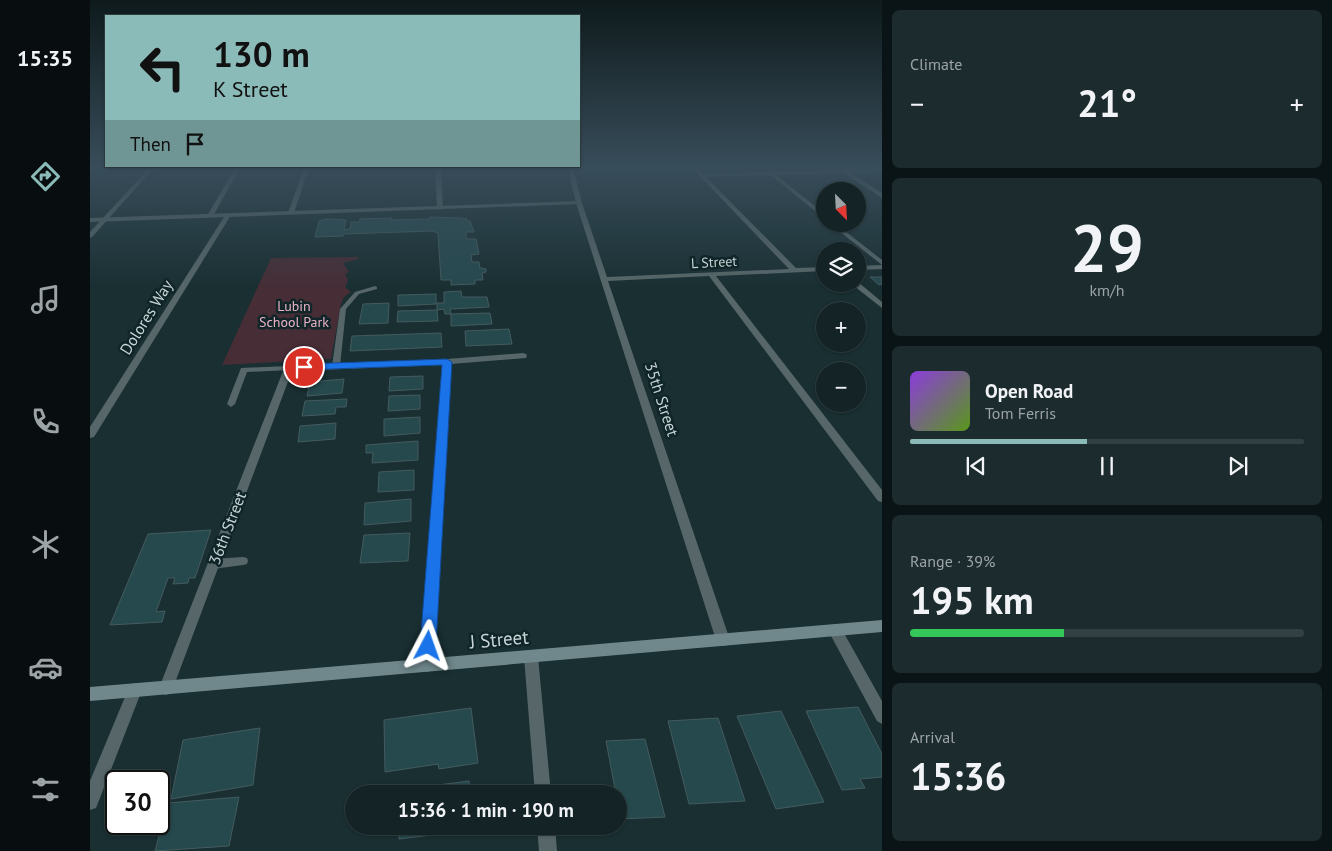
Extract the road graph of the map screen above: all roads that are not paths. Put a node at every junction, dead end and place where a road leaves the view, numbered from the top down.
1 (116, 208) edge
2 (215, 208) edge
3 (293, 208) edge
4 (440, 208) joint
5 (512, 208) edge
6 (581, 208) edge
7 (732, 208) edge
8 (291, 213) junction
9 (228, 215) junction
10 (210, 216) junction
11 (106, 219) junction
12 (90, 220) edge
13 (843, 232) edge
14 (90, 236) edge
15 (882, 265) edge
16 (866, 267) edge
17 (816, 270) edge
18 (795, 271) junction
19 (711, 274) junction
20 (604, 279) junction
21 (375, 288) dead end
22 (866, 292) edge
23 (882, 306) edge
24 (522, 356) dead end
25 (447, 362) junction
26 (336, 366) junction
27 (288, 368) junction
28 (231, 404) dead end
29 (90, 436) edge
30 (882, 498) edge
31 (243, 561) dead end
32 (213, 564) junction
33 (882, 626) edge
34 (835, 630) junction
35 (723, 640) junction
36 (531, 656) junction
37 (427, 665) junction
38 (166, 688) junction
39 (135, 690) junction
40 (90, 694) edge
41 (882, 716) edge
42 (542, 785) edge
43 (90, 802) edge
44 (547, 835) edge
45 (548, 851) edge

1 - 11 street
2 - 10 lane
3 - 8 street
4 - 5 street
4 - 8 street
6 - 20 street, 35th Street
7 - 18 street
8 - 9 street
9 - 10 street
9 - 29 street, Dolores Way
10 - 11 street
11 - 12 street
11 - 14 street
13 - 15 lane
15 - 16 street
17 - 18 street, L Street
18 - 19 street, L Street
19 - 20 street, L Street
19 - 30 street
20 - 35 street, 35th Street
21 - 26 lane
22 - 23 street
24 - 25 street
25 - 26 street
25 - 37 street
26 - 27 street
27 - 28 lane
27 - 32 street, 36th Street
31 - 32 lane
32 - 38 street, 36th Street
33 - 34 main road, J Street
34 - 35 main road, J Street
34 - 41 street
35 - 36 main road, J Street
36 - 37 main road, J Street
36 - 42 street
37 - 38 main road, J Street
38 - 39 main road, J Street
39 - 40 main road, J Street
39 - 43 street
44 - 45 street

